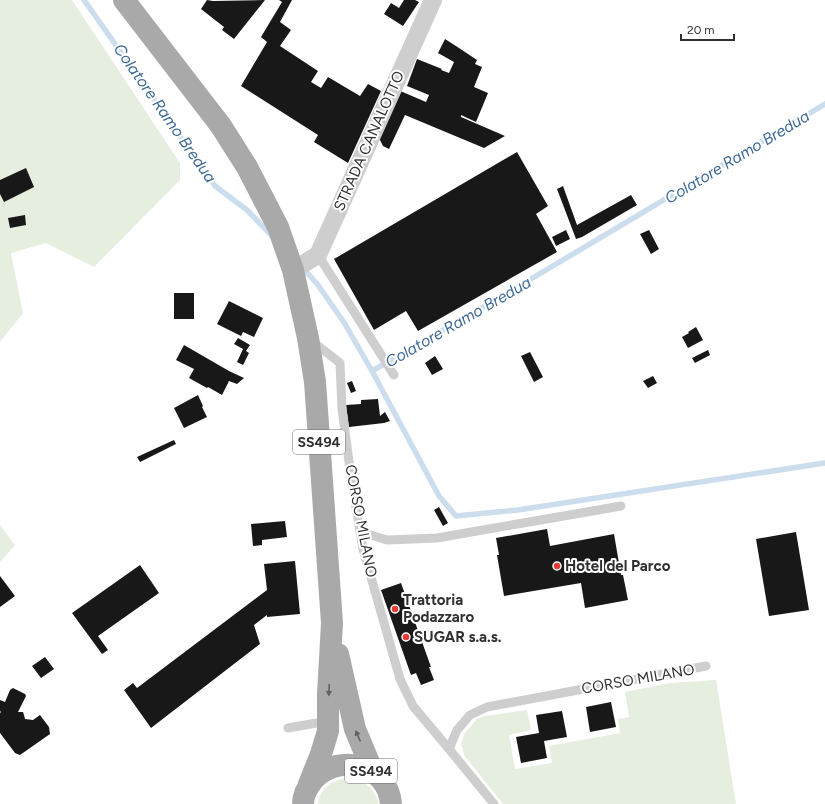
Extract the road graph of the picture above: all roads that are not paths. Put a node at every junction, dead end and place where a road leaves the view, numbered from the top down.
1 (124, 0) edge
2 (433, 0) edge
3 (300, 264) junction
4 (308, 338) junction
5 (392, 372) dead end
6 (621, 506) dead end
7 (361, 532) junction
8 (332, 623) junction
9 (706, 666) dead end
10 (328, 721) junction
11 (288, 728) dead end
12 (449, 748) junction
13 (373, 772) junction
14 (306, 794) edge
15 (395, 802) edge
16 (494, 804) edge

1 - 3 main road, SS494
2 - 3 street, STRADA CANALOTTO
3 - 4 main road, SS494
3 - 5 lane
4 - 7 lane, CORSO MILANO
4 - 8 main road, SS494
6 - 7 lane
7 - 12 lane, CORSO MILANO
8 -> 10 main road, SS494
13 -> 8 main road, SS494
9 - 12 lane, CORSO MILANO
10 - 11 lane
10 - 14 main road, SS494
12 - 16 lane, CORSO MILANO
13 - 14 main road, SS494
13 - 15 main road, SS494

